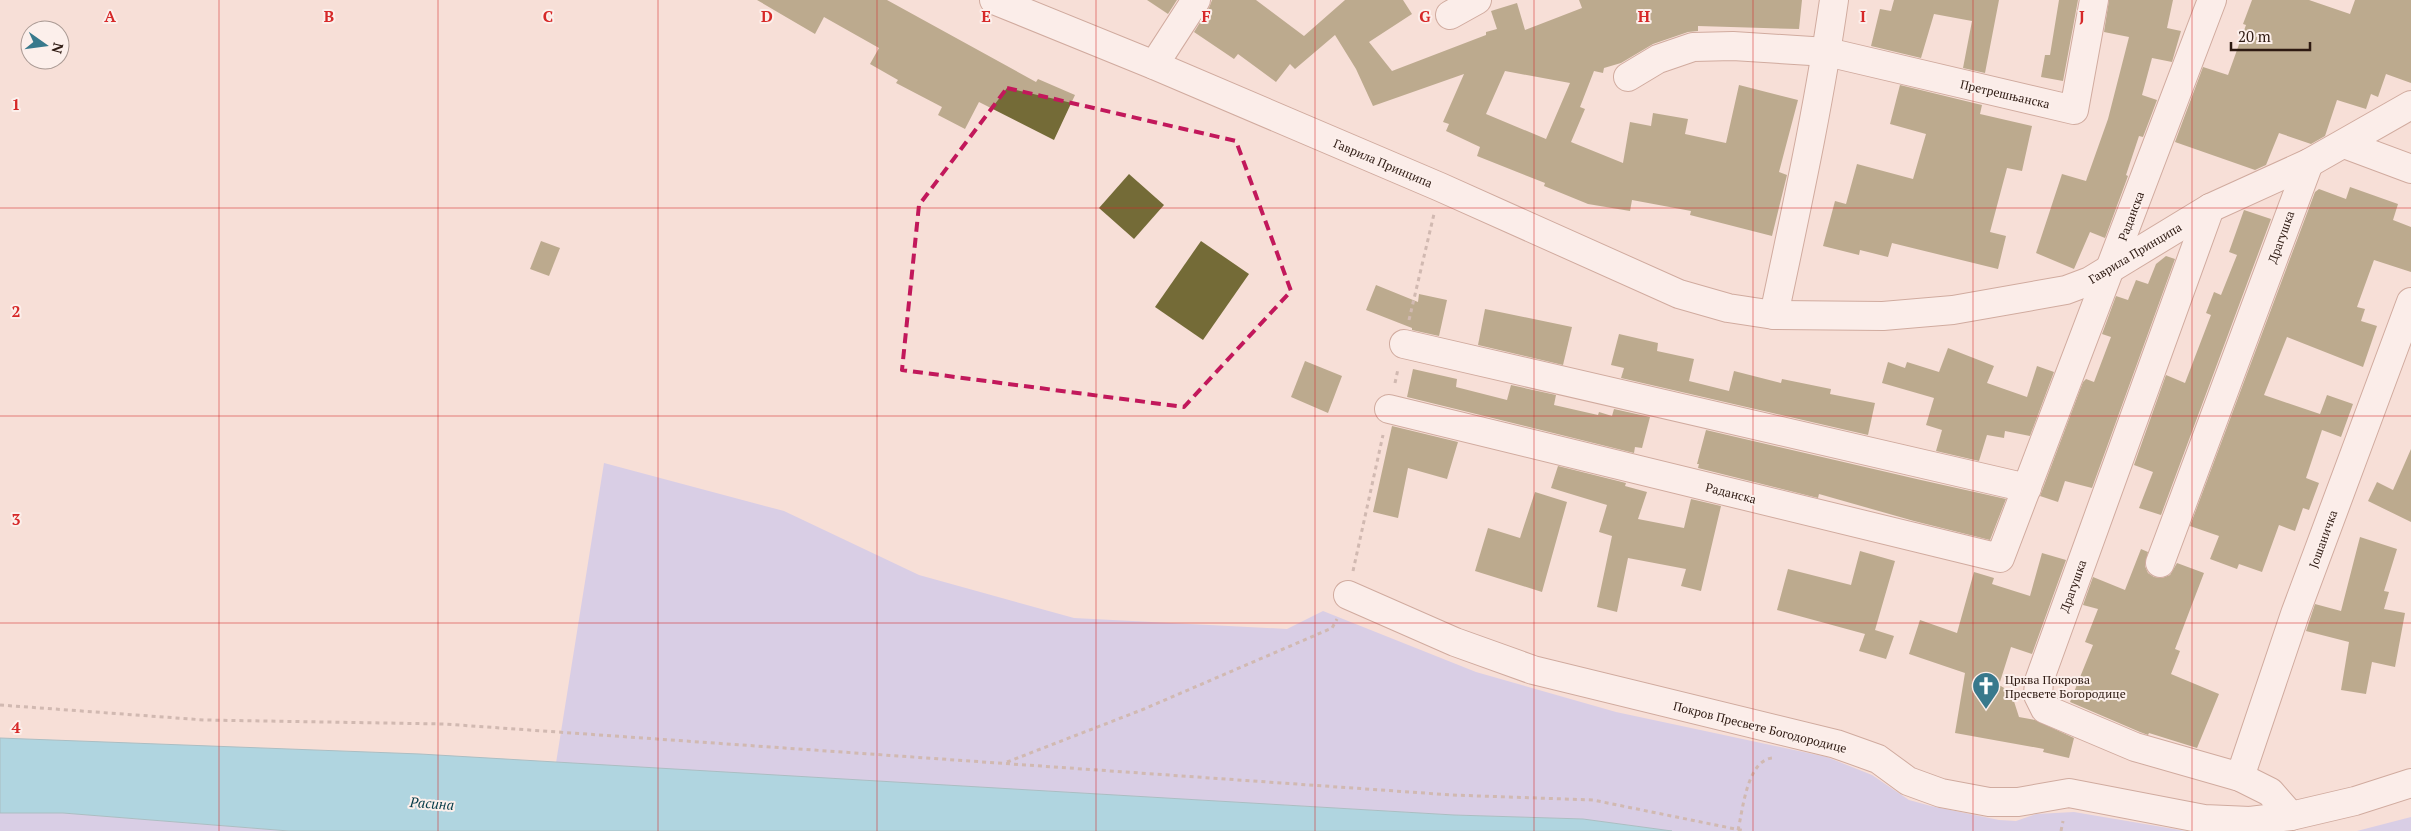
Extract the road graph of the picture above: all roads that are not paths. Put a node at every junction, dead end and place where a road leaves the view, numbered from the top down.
1 (1196, 0) edge
2 (1477, 0) edge
3 (1834, 0) edge
4 (2094, 0) edge
5 (2212, 0) edge
6 (1008, 3) edge
7 (1450, 15) dead end
8 (1827, 52) junction
9 (1154, 66) junction
10 (1628, 77) dead end
11 (2411, 105) edge
12 (2344, 144) junction
13 (2309, 163) junction
14 (2411, 169) edge
15 (2210, 208) junction
16 (2112, 266) junction
17 (2411, 302) edge
18 (1774, 315) junction
19 (1404, 344) dead end
20 (1389, 409) dead end
21 (2027, 488) junction
22 (2160, 563) dead end
23 (1348, 595) road end
24 (2240, 777) junction
25 (2411, 783) edge
26 (2291, 816) junction

1 - 9 street
2 - 7 street
3 - 8 street
4 - 8 street, Претрешњанска
5 - 16 street, Раданска
6 - 9 street, Гаврила Принципа
8 - 10 street, Претрешњанска
8 - 18 street
9 - 18 street, Гаврила Принципа
11 - 12 street, Гаврила Принципа
12 - 13 street, Гаврила Принципа
12 - 14 street
13 - 15 street, Гаврила Принципа
13 - 22 street, Драгушка
15 - 16 street, Гаврила Принципа
15 - 24 street, Драгушка
16 - 18 street, Гаврила Принципа
16 - 21 street, Раданска
17 - 24 street, Јошаничка
19 - 21 street
20 - 21 street, Раданска
23 - 26 street, Покров Пресвете Богодородице
24 - 26 street, Драгушка
25 - 26 street, Покров Пресвете Богодородице

